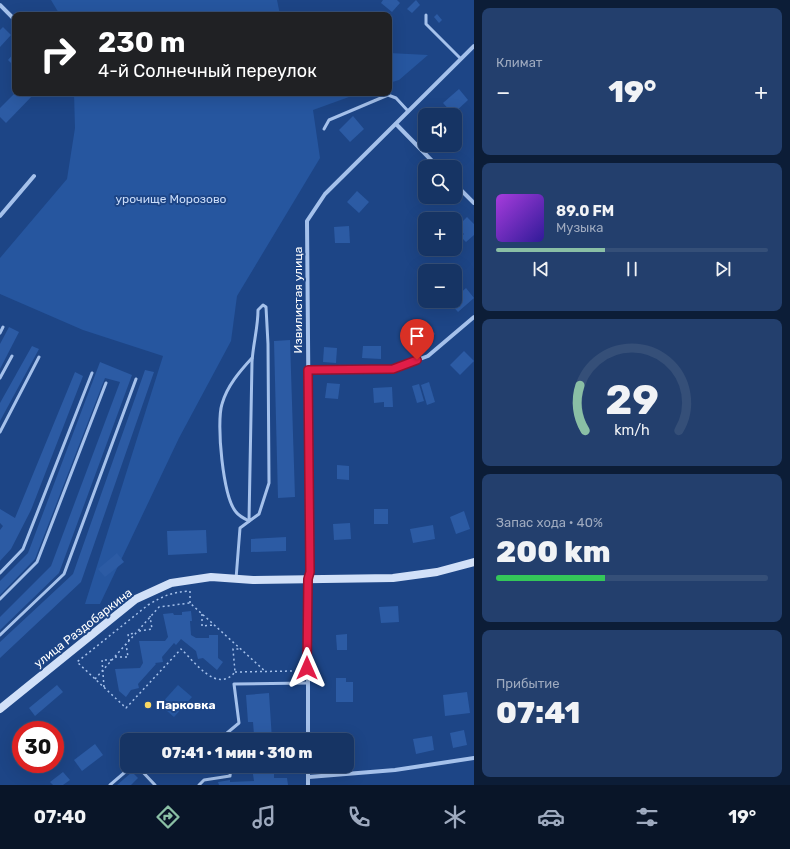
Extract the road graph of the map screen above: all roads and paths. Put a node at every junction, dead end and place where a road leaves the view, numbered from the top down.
1 (0, 4) edge
2 (426, 15) dead end
3 (12, 17) edge
4 (474, 46) edge
5 (461, 59) junction
6 (386, 96) edge
7 (391, 96) edge
8 (408, 111) junction
9 (396, 124) junction
10 (324, 130) dead end
11 (431, 160) edge
12 (34, 176) dead end
13 (462, 191) edge
14 (474, 203) edge
15 (0, 216) edge
16 (474, 317) edge
17 (3, 327) dead end
18 (0, 333) edge
19 (12, 356) dead end
20 (39, 357) dead end
21 (252, 358) junction
22 (308, 370) junction
23 (92, 373) dead end
24 (0, 378) edge
25 (136, 378) dead end
26 (106, 383) dead end
27 (0, 432) edge
28 (249, 521) junction
29 (474, 562) edge
30 (0, 573) edge
31 (236, 579) junction
32 (308, 579) junction
33 (0, 599) edge
34 (190, 602) junction
35 (202, 614) junction
36 (150, 616) junction
37 (215, 625) junction
38 (137, 632) junction
39 (0, 635) edge
40 (129, 641) junction
41 (126, 644) junction
42 (241, 649) junction
43 (114, 657) junction
44 (112, 660) junction
45 (103, 670) junction
46 (293, 671) dead end
47 (235, 672) junction
48 (266, 672) junction
49 (95, 680) junction
50 (307, 682) junction
51 (104, 688) junction
52 (0, 709) edge
53 (227, 733) edge
54 (308, 733) edge
55 (474, 758) edge
56 (232, 773) edge
57 (309, 773) edge
58 (309, 777) junction
59 (110, 785) edge
60 (155, 785) edge
61 (199, 785) edge
62 (308, 785) edge

1 - 3 street
2 - 5 lane
4 - 5 street, Извилистая улица
5 - 8 street, Извилистая улица
6 - 10 lane
7 - 8 lane
8 - 9 street, Извилистая улица
9 - 11 street
9 - 22 street, Извилистая улица
12 - 15 street
13 - 14 street
16 - 22 street
17 - 18 lane
19 - 24 lane
20 - 27 lane
21 - 28 lane
21 - 28 lane
21 - 28 lane
22 - 32 street, Извилистая улица
23 - 30 lane
25 - 39 lane
26 - 33 lane
28 - 31 lane
29 - 32 street, улица Раздобаркина
31 - 32 street, улица Раздобаркина
31 - 52 street, улица Раздобаркина
32 - 50 street, Извилистая улица
34 - 35 path
34 - 36 path
34 - 49 path
35 - 37 path
35 - 37 path
36 - 38 path
36 - 38 path
37 - 42 path
38 - 40 path
38 - 40 path
40 - 41 path
41 - 43 path
41 - 43 path
42 - 47 path
42 - 48 path
43 - 44 path
44 - 45 path
44 - 45 path
45 - 49 path
45 - 51 path
46 - 48 path
47 - 48 path
47 - 51 path
49 - 51 path
50 - 53 lane
50 - 54 street, Извилистая улица
55 - 58 street
56 - 61 lane
57 - 58 street
58 - 62 street
59 - 60 lane

